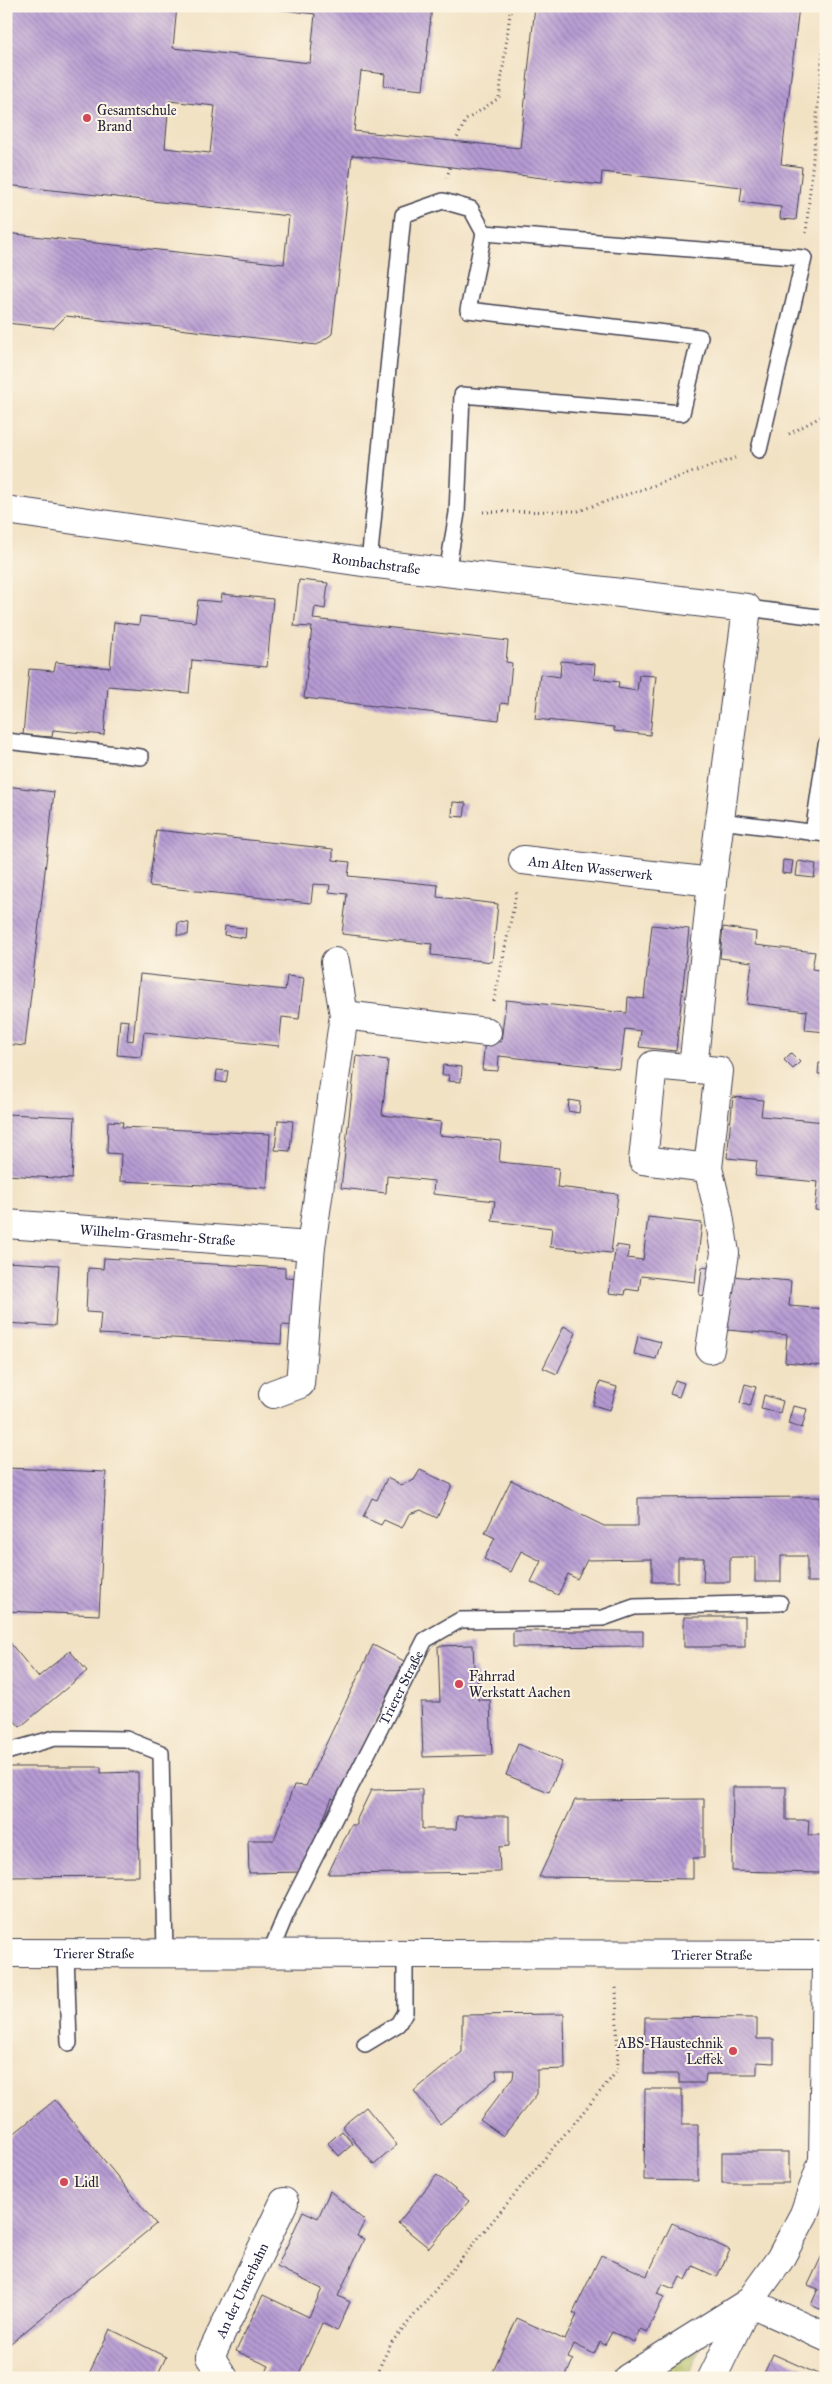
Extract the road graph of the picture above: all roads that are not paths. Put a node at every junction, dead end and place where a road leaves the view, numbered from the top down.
1 (484, 233) junction
2 (759, 450) road end
3 (6, 510) edge
4 (369, 563) junction
5 (448, 573) junction
6 (747, 608) junction
7 (826, 618) edge
8 (6, 741) edge
9 (826, 746) edge
10 (141, 757) dead end
11 (720, 821) junction
12 (820, 834) edge
13 (523, 860) road end
14 (712, 882) junction
15 (335, 962) dead end
16 (344, 1014) junction
17 (488, 1032) road end
18 (693, 1069) junction
19 (708, 1168) junction
20 (6, 1224) edge
21 (311, 1246) junction
22 (710, 1349) dead end
23 (272, 1394) dead end
24 (780, 1603) dead end
25 (6, 1752) edge
26 (6, 1953) edge
27 (66, 1953) junction
28 (165, 1953) junction
29 (270, 1953) junction
30 (405, 1954) junction
31 (826, 1955) edge
32 (826, 1964) edge
33 (69, 2043) dead end
34 (365, 2044) dead end
35 (284, 2202) dead end
36 (750, 2302) junction
37 (826, 2337) edge
38 (224, 2378) edge
39 (628, 2378) edge
40 (712, 2378) edge

1 - 2 lane
1 - 4 lane
1 - 5 lane
3 - 4 street, Rombachstraße
4 - 5 street, Rombachstraße
5 - 6 street, Rombachstraße
6 - 7 lane
6 - 11 street
8 - 10 lane
9 - 12 lane
11 - 12 lane
11 - 14 street
13 - 14 street, Am Alten Wasserwerk
14 - 18 street
15 - 16 street
16 - 17 street
16 - 21 street
18 - 19 street
18 - 19 street
19 - 22 street
20 - 21 street, Wilhelm-Grasmehr-Straße
21 - 23 street
24 - 29 lane, Trierer Straße
25 - 28 lane
26 - 27 street, Trierer Straße
27 - 28 street, Trierer Straße
27 - 33 lane
28 - 29 street, Trierer Straße
29 - 30 street, Trierer Straße
30 - 31 street, Trierer Straße
30 - 34 lane
32 - 36 street
35 - 38 street, An der Unterbahn
36 - 37 street
36 - 39 street
36 - 40 street

